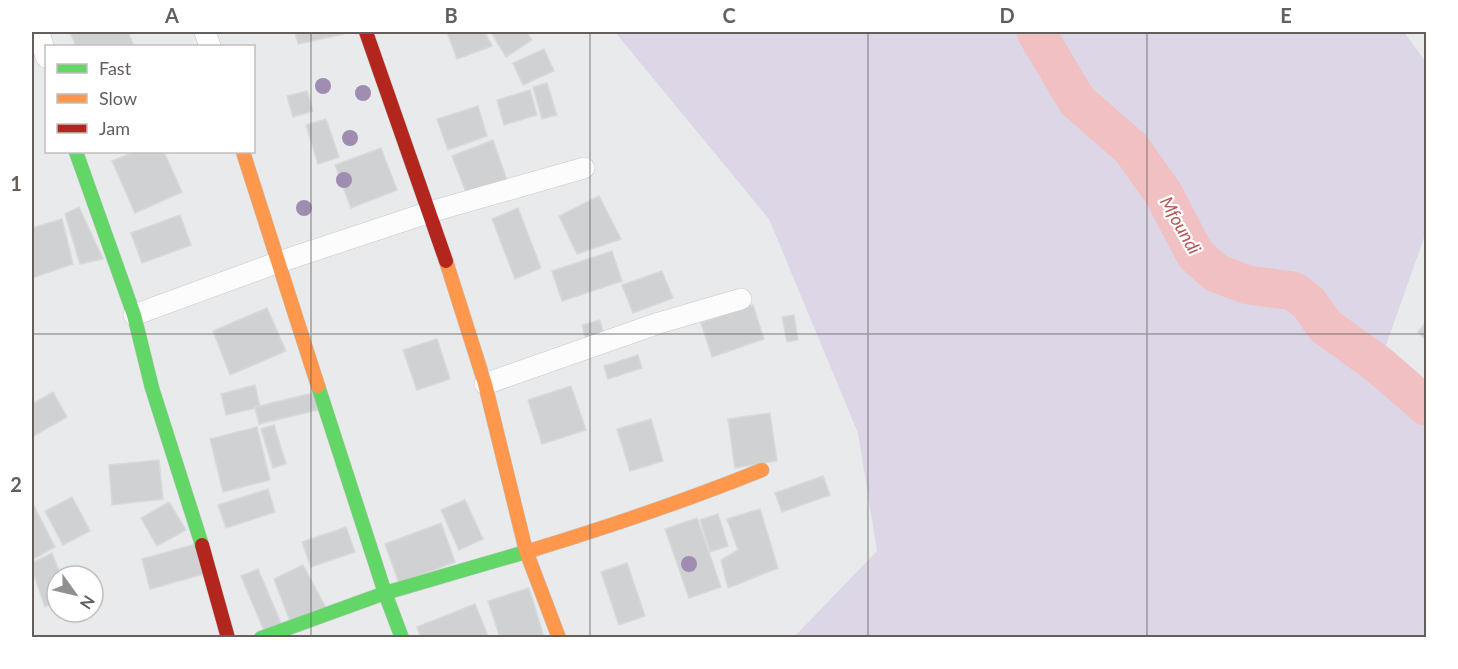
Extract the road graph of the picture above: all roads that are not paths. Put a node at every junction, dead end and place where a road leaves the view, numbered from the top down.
1 (39, 32) edge
2 (366, 32) edge
3 (45, 53) edge
4 (76, 153) edge
5 (243, 153) edge
6 (584, 168) dead end
7 (430, 212) junction
8 (279, 262) junction
9 (741, 299) dead end
10 (134, 315) junction
11 (485, 384) junction
12 (762, 470) dead end
13 (526, 551) junction
14 (385, 593) junction
15 (228, 638) edge
16 (261, 638) edge
17 (402, 638) edge
18 (559, 638) edge

1 - 3 street
2 - 7 street
4 - 10 street
5 - 8 street
6 - 7 street
7 - 8 street
7 - 11 street
8 - 10 street
8 - 14 street
9 - 11 street
10 - 15 street
11 - 13 street
12 - 13 street
13 - 14 street
13 - 18 street
14 - 16 street
14 - 17 street

